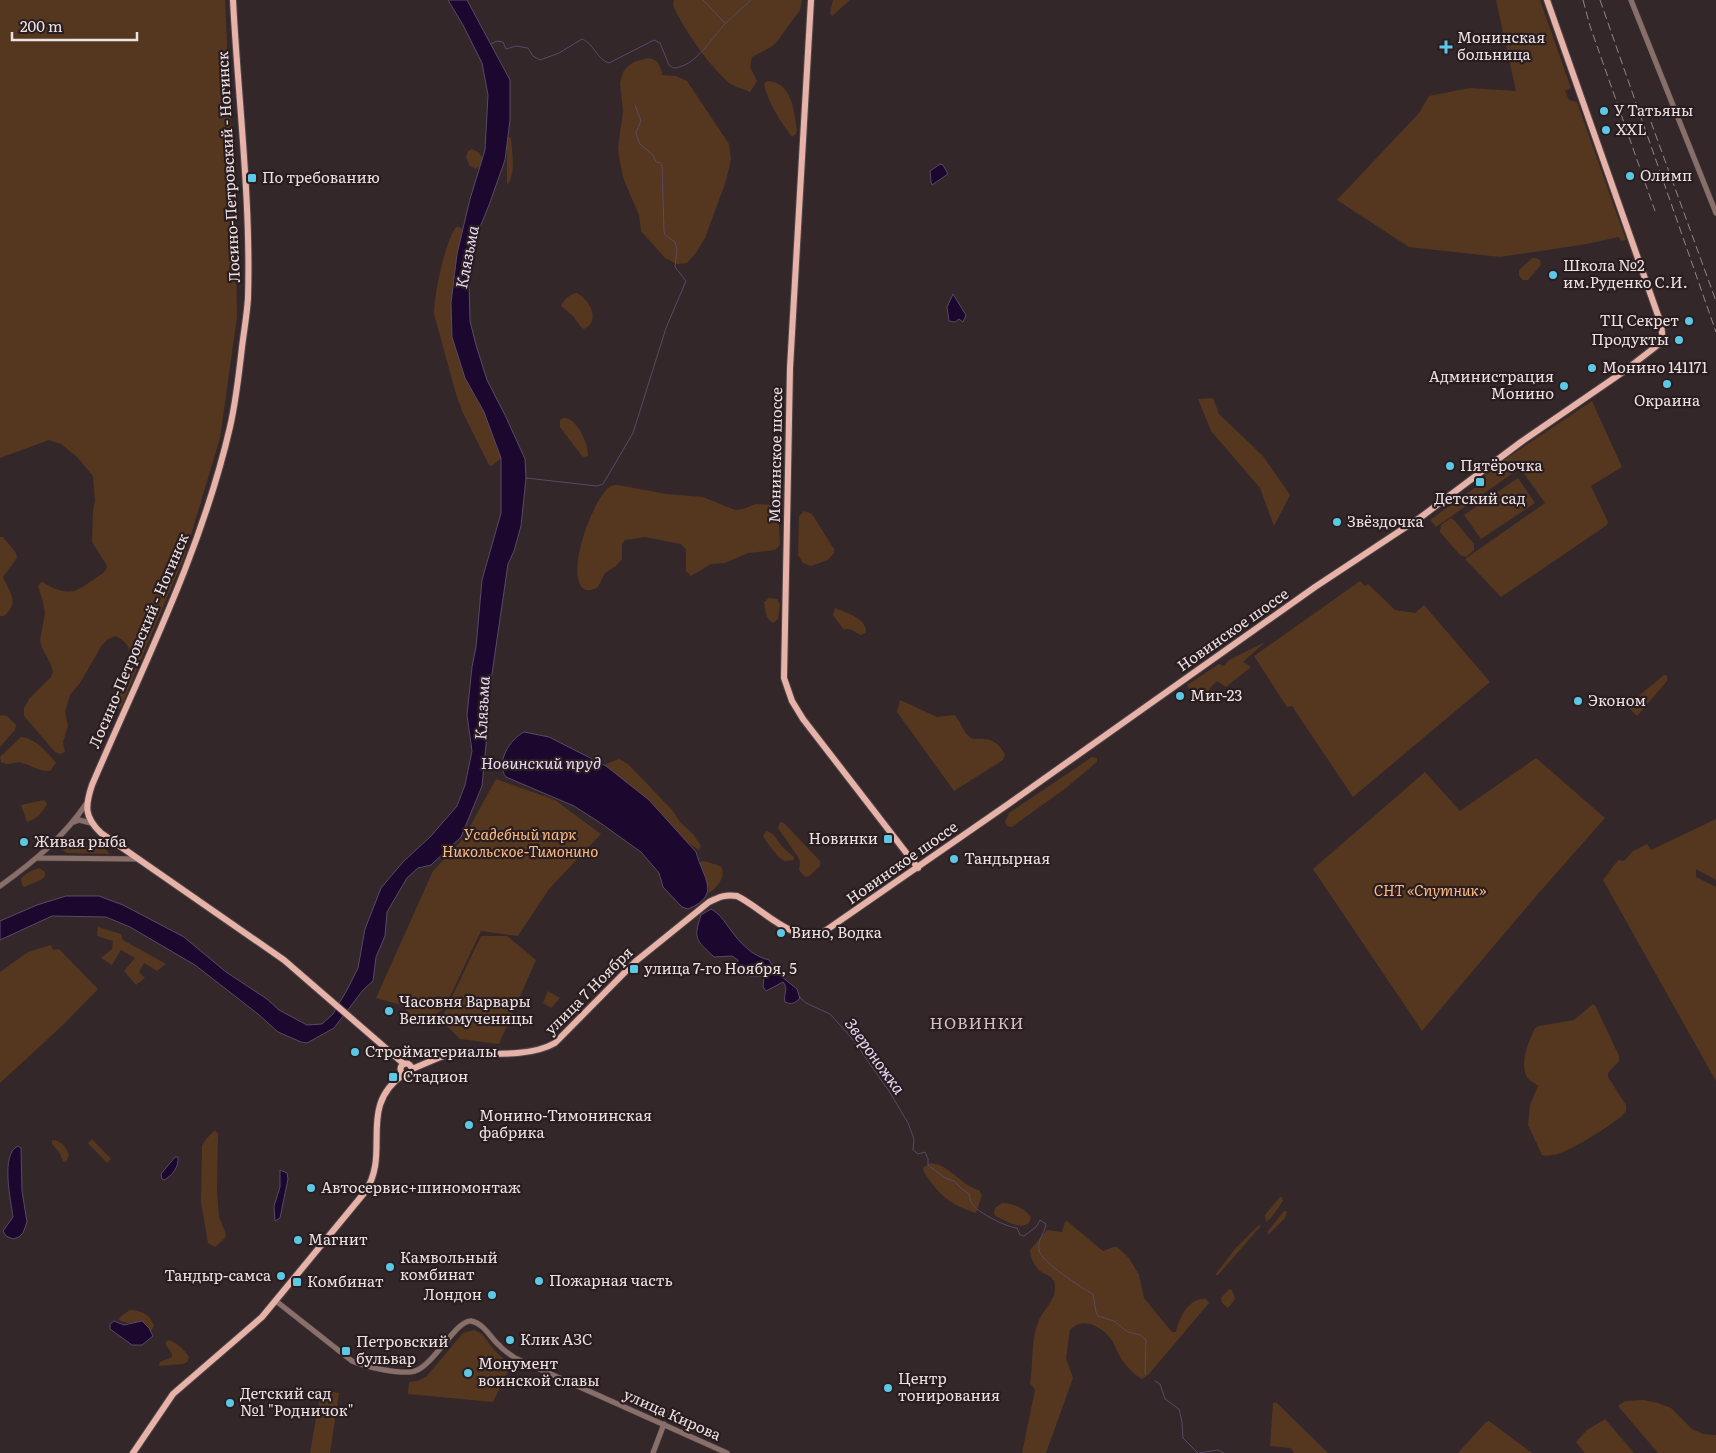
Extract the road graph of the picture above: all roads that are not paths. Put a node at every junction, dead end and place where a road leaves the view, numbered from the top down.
1 (233, 0) edge
2 (811, 0) edge
3 (1547, 0) edge
4 (1631, 0) edge
5 (1716, 213) edge
6 (86, 804) junction
7 (91, 823) junction
8 (71, 824) junction
9 (37, 858) junction
10 (138, 859) junction
11 (918, 868) junction
12 (0, 886) edge
13 (709, 902) joint
14 (404, 1064) junction
15 (419, 1066) junction
16 (412, 1069) junction
17 (404, 1074) junction
18 (395, 1080) junction
19 (276, 1301) junction
20 (664, 1424) junction
21 (133, 1453) edge
22 (653, 1453) edge
23 (727, 1453) edge

1 - 6 main road, Лосино-Петровский - Ногинск
2 - 11 main road, Монинское шоссе
3 - 11 main road, Новинское шоссе
4 - 5 street
6 - 7 main road
6 - 8 street
7 - 8 street
7 - 10 main road
8 - 9 street
9 - 10 street
9 - 12 street
10 - 14 main road
11 - 13 main road, Новинское шоссе
13 - 15 main road, улица 7 Ноября
14 - 16 main road
14 - 17 main road
15 - 16 main road, улица 7 Ноября
15 - 18 main road
16 - 17 main road
17 - 18 main road
18 - 19 main road
19 - 20 street, улица Кирова
19 - 21 main road
20 - 22 street
20 - 23 street, улица Кирова

